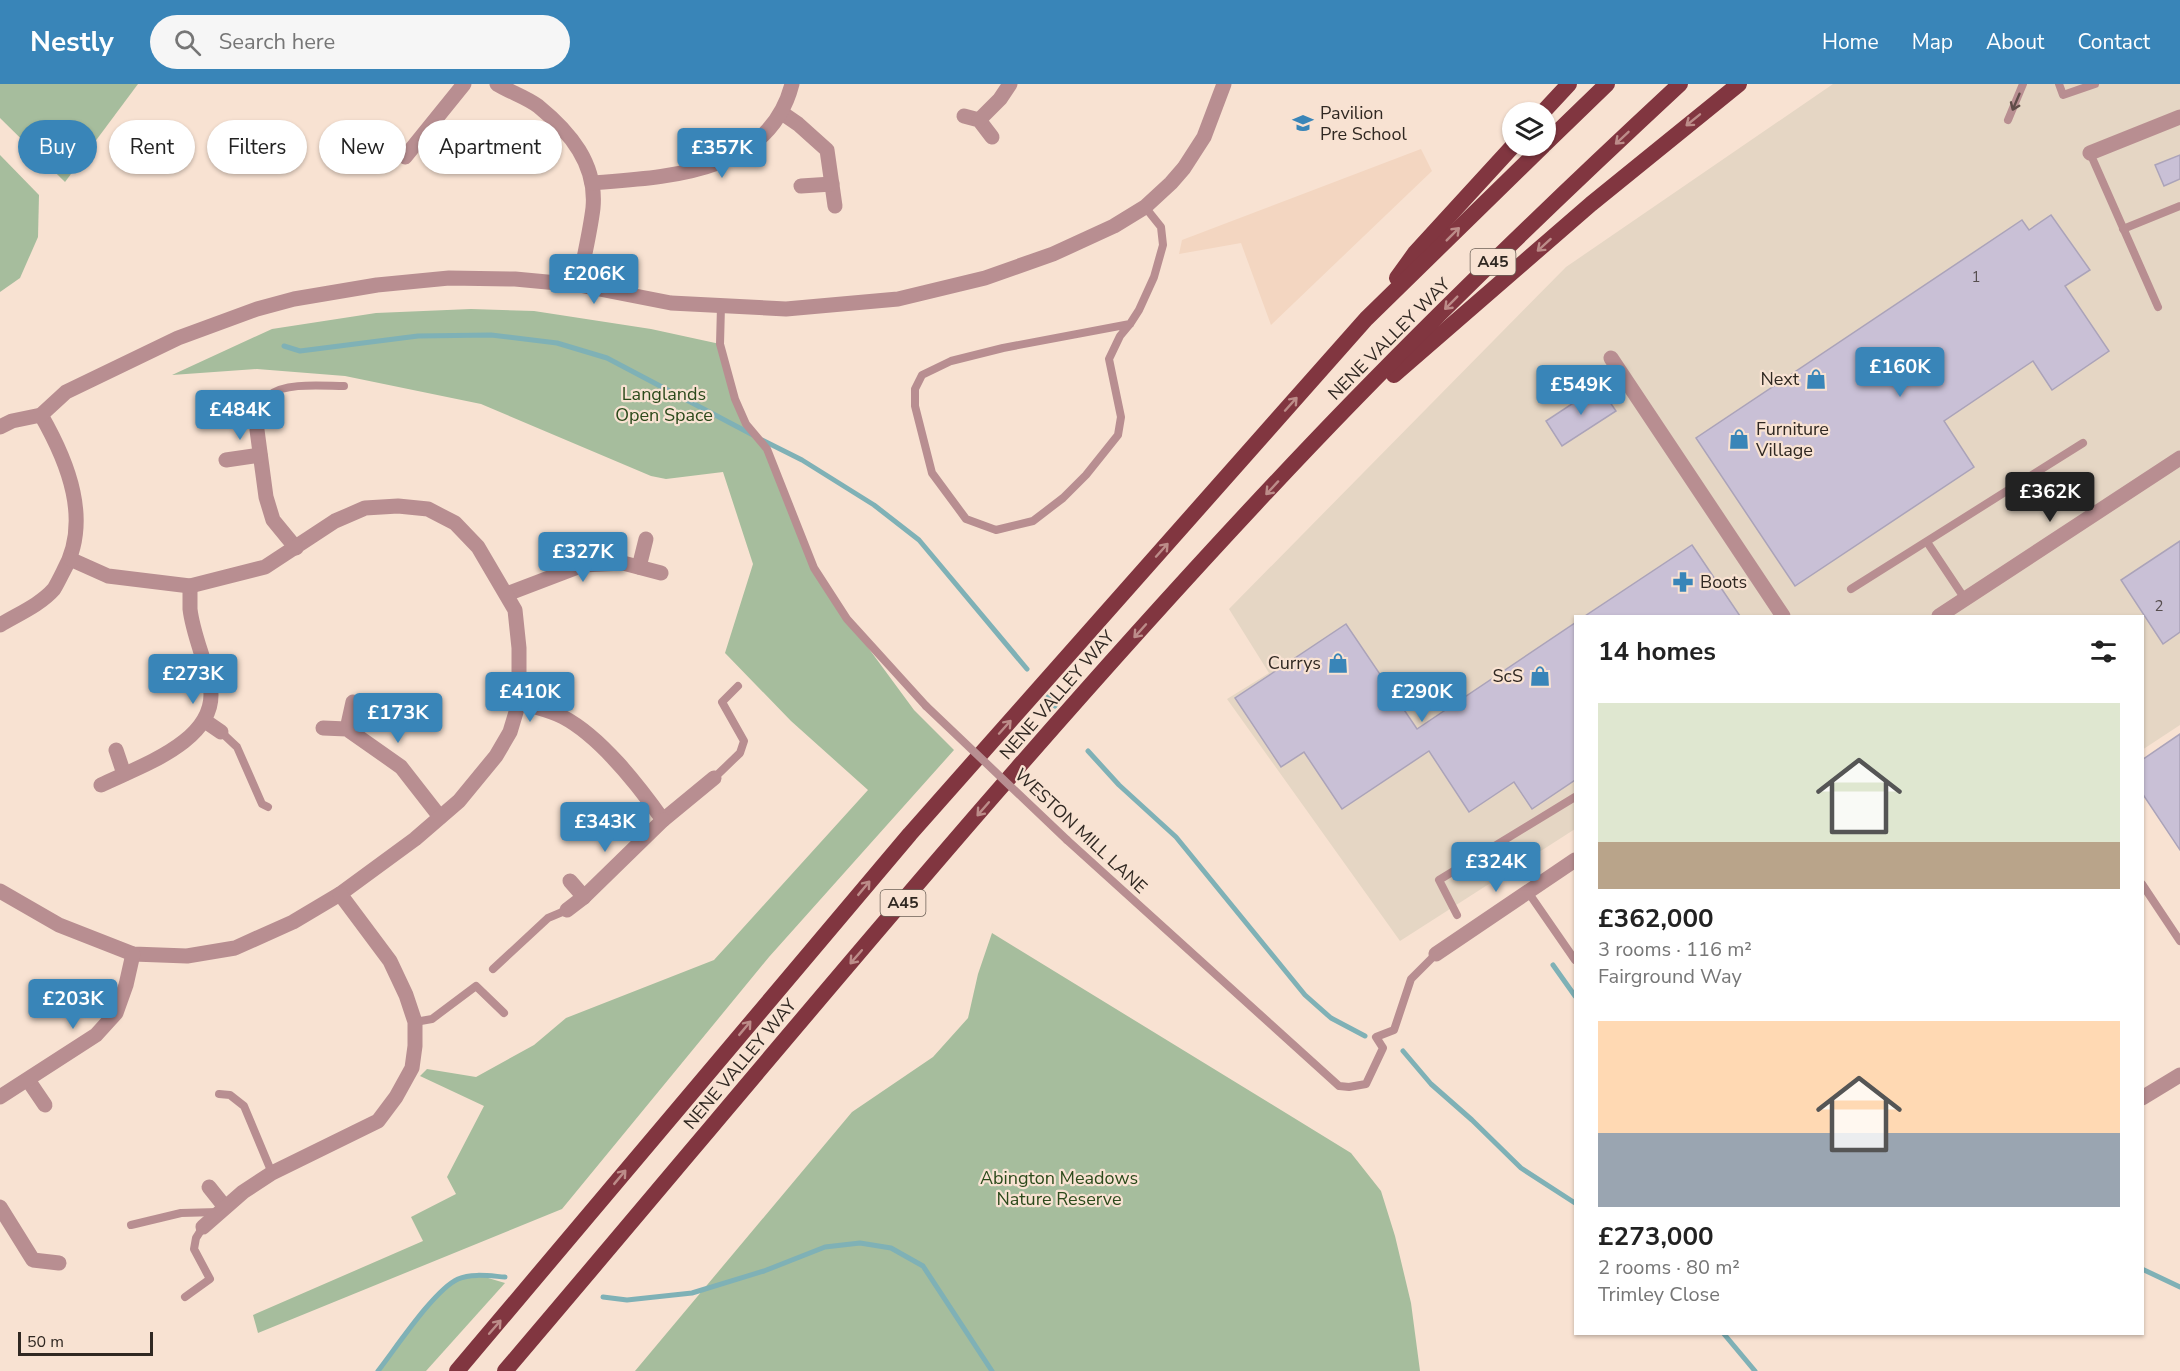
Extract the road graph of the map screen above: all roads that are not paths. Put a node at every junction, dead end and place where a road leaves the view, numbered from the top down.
1 (464, 84) edge
2 (497, 84) edge
3 (792, 84) edge
4 (1010, 84) edge
5 (1224, 84) edge
6 (1569, 84) edge
7 (1607, 84) edge
8 (1680, 84) edge
9 (1739, 84) edge
10 (2023, 84) edge
11 (2059, 84) edge
12 (2095, 84) edge
13 (1552, 102) edge
14 (782, 113) junction
15 (2180, 117) edge
16 (2008, 120) dead end
17 (1556, 133) edge
18 (992, 138) dead end
19 (2090, 153) joint
20 (406, 156) edge
21 (1504, 156) edge
22 (1533, 156) edge
23 (592, 183) junction
24 (832, 184) junction
25 (801, 186) dead end
26 (835, 206) dead end
27 (2180, 206) edge
28 (1145, 207) junction
29 (2123, 229) junction
30 (579, 285) junction
31 (721, 306) junction
32 (2158, 306) dead end
33 (1366, 319) junction
34 (1130, 324) junction
35 (1611, 358) dead end
36 (344, 386) dead end
37 (40, 415) junction
38 (0, 427) edge
39 (257, 430) joint
40 (2083, 443) dead end
41 (1311, 445) junction
42 (260, 455) junction
43 (2180, 458) edge
44 (226, 460) dead end
45 (646, 539) dead end
46 (1927, 542) junction
47 (296, 548) junction
48 (70, 560) junction
49 (639, 567) junction
50 (661, 573) dead end
51 (190, 586) junction
52 (1851, 589) dead end
53 (507, 594) junction
54 (1965, 599) junction
55 (1782, 615) edge
56 (1941, 615) edge
57 (0, 625) edge
58 (738, 687) dead end
59 (354, 702) dead end
60 (519, 702) junction
61 (205, 721) junction
62 (323, 728) dead end
63 (347, 729) junction
64 (221, 732) joint
65 (116, 750) dead end
66 (123, 774) junction
67 (714, 778) joint
68 (101, 785) dead end
69 (1574, 798) edge
70 (268, 807) dead end
71 (440, 817) junction
72 (663, 820) junction
73 (1574, 861) edge
74 (570, 881) dead end
75 (2144, 888) edge
76 (0, 891) edge
77 (1528, 892) junction
78 (340, 894) junction
79 (584, 897) junction
80 (567, 910) joint
81 (1456, 915) dead end
82 (2180, 941) edge
83 (133, 954) junction
84 (1436, 954) joint
85 (1574, 959) edge
86 (493, 969) dead end
87 (504, 1013) dead end
88 (415, 1022) junction
89 (2180, 1075) edge
90 (28, 1080) junction
91 (219, 1094) dead end
92 (0, 1097) edge
93 (2144, 1097) edge
94 (45, 1105) dead end
95 (272, 1173) junction
96 (208, 1187) dead end
97 (0, 1207) edge
98 (222, 1210) junction
99 (131, 1225) dead end
100 (203, 1227) joint
101 (59, 1263) dead end
102 (185, 1297) dead end
103 (457, 1371) edge
104 (505, 1371) edge

1 - 20 street
2 - 23 street
3 - 14 street
4 - 18 street
5 - 28 street
6 - 13 highway
7 - 17 highway, NENE VALLEY WAY / A45
8 -> 41 highway, NENE VALLEY WAY / A45
9 -> 41 highway
10 -> 16 lane
11 - 12 lane
14 - 23 street
14 - 24 street
15 - 19 street
19 - 29 lane
21 - 33 highway
33 -> 22 highway, NENE VALLEY WAY / A45
23 - 30 street
24 - 25 street
24 - 26 street
27 - 29 lane
28 - 31 street
28 - 34 lane
29 - 32 lane
30 - 31 street
30 - 37 street
31 - 84 lane, WESTON MILL LANE, bridge
103 -> 33 highway, NENE VALLEY WAY / A45
34 - 34 lane
35 - 55 street
36 - 39 lane
37 - 38 street
37 - 48 street
39 - 42 street
40 - 46 lane
41 -> 104 highway, NENE VALLEY WAY / A45
42 - 44 street
42 - 47 street
43 - 54 street
45 - 49 street
46 - 52 lane
46 - 54 lane
47 - 51 street
47 - 53 street
48 - 51 street
48 - 57 street
49 - 50 street
49 - 53 street
51 - 61 street
53 - 60 street
54 - 56 street
58 - 67 lane
59 - 63 street
60 - 71 street
60 - 72 street
61 - 64 street
61 - 66 street
62 - 63 street
63 - 71 street
64 - 70 lane
65 - 66 street
66 - 68 street
67 - 72 street
69 - 81 lane
71 - 78 street
72 - 79 street
73 - 77 street
74 - 79 street
75 - 82 lane
76 - 83 street
77 - 84 street
77 - 85 lane
78 - 83 street
78 - 88 street
79 - 80 street
80 - 86 lane
83 - 90 street
87 - 88 lane
88 - 95 street
89 - 93 street
90 - 92 street
90 - 94 street
91 - 95 lane
95 - 98 street
96 - 98 street
97 - 101 street
98 - 99 lane
98 - 100 street
100 - 102 lane

